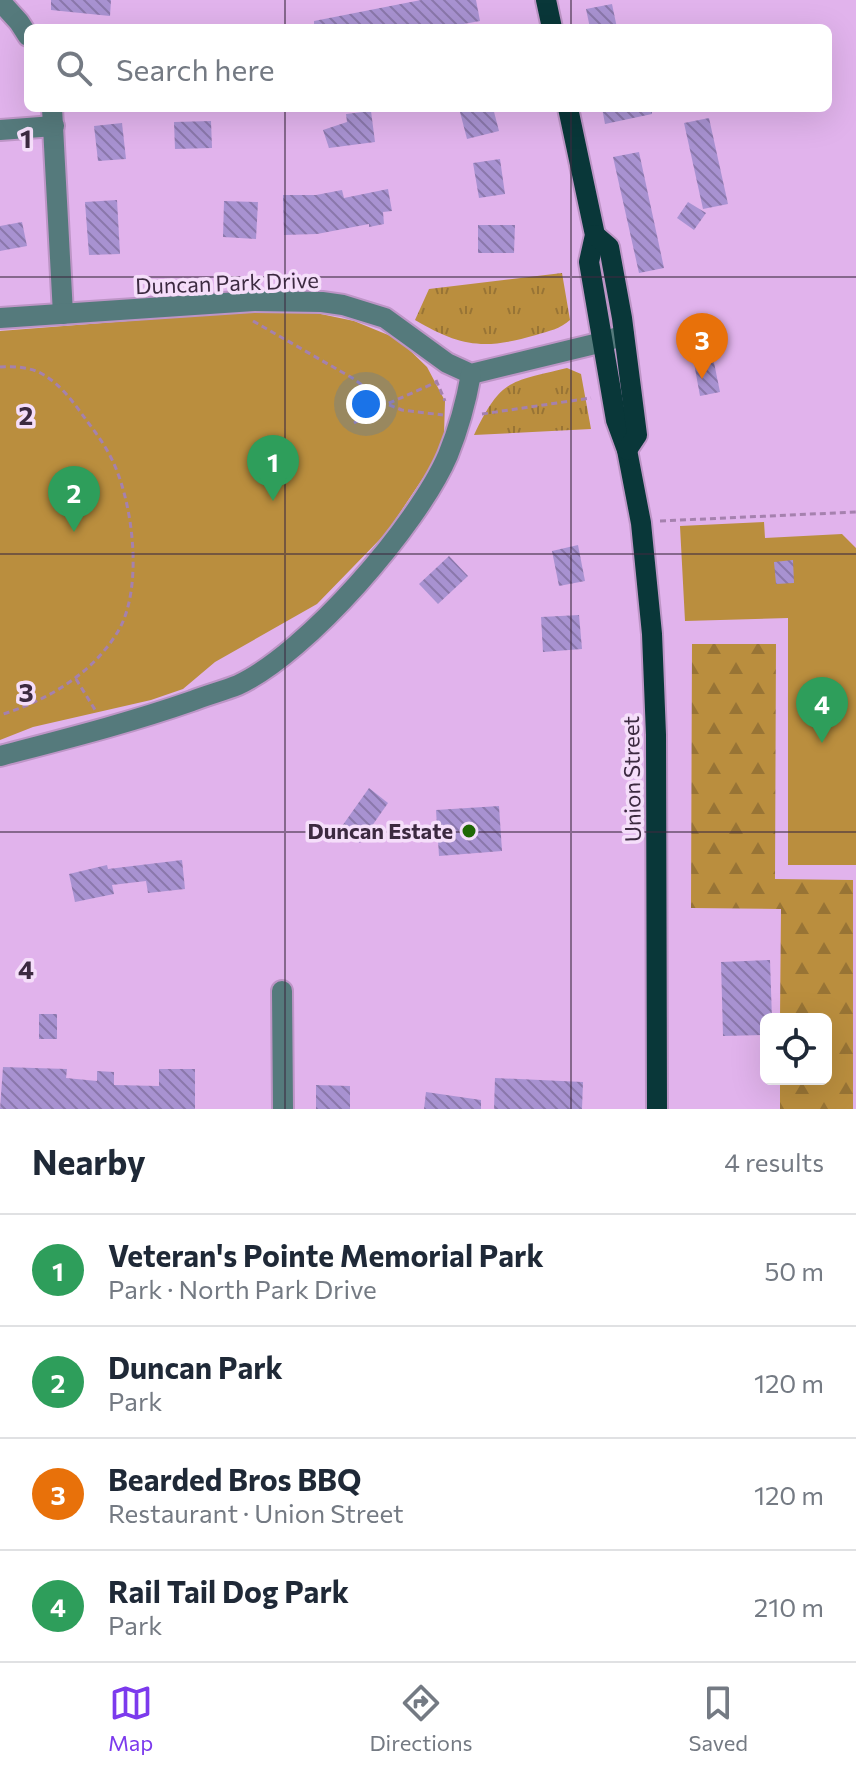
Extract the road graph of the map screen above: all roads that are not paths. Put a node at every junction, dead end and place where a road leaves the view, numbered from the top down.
1 (19, 0) edge
2 (546, 0) edge
3 (0, 1) edge
4 (551, 24) edge
5 (24, 29) edge
6 (569, 112) edge
7 (53, 117) edge
8 (0, 130) edge
9 (595, 235) junction
10 (63, 314) junction
11 (0, 318) edge
12 (624, 335) junction
13 (603, 342) junction
14 (471, 374) junction
15 (627, 450) junction
16 (0, 756) edge
17 (282, 991) dead end
18 (283, 1109) edge
19 (657, 1109) edge

1 - 5 street
2 - 4 main road
3 - 5 street
6 - 9 main road, Union Street
7 - 8 street
7 - 10 street
9 - 12 main road, Union Street
9 - 13 main road, Union Street
10 - 11 street, Duncan Park Drive
10 - 14 street, Duncan Park Drive
12 - 13 street
12 - 15 main road, Union Street
13 - 14 street
13 - 15 main road, Union Street
14 - 16 street
15 - 19 main road, Union Street
17 - 18 street

